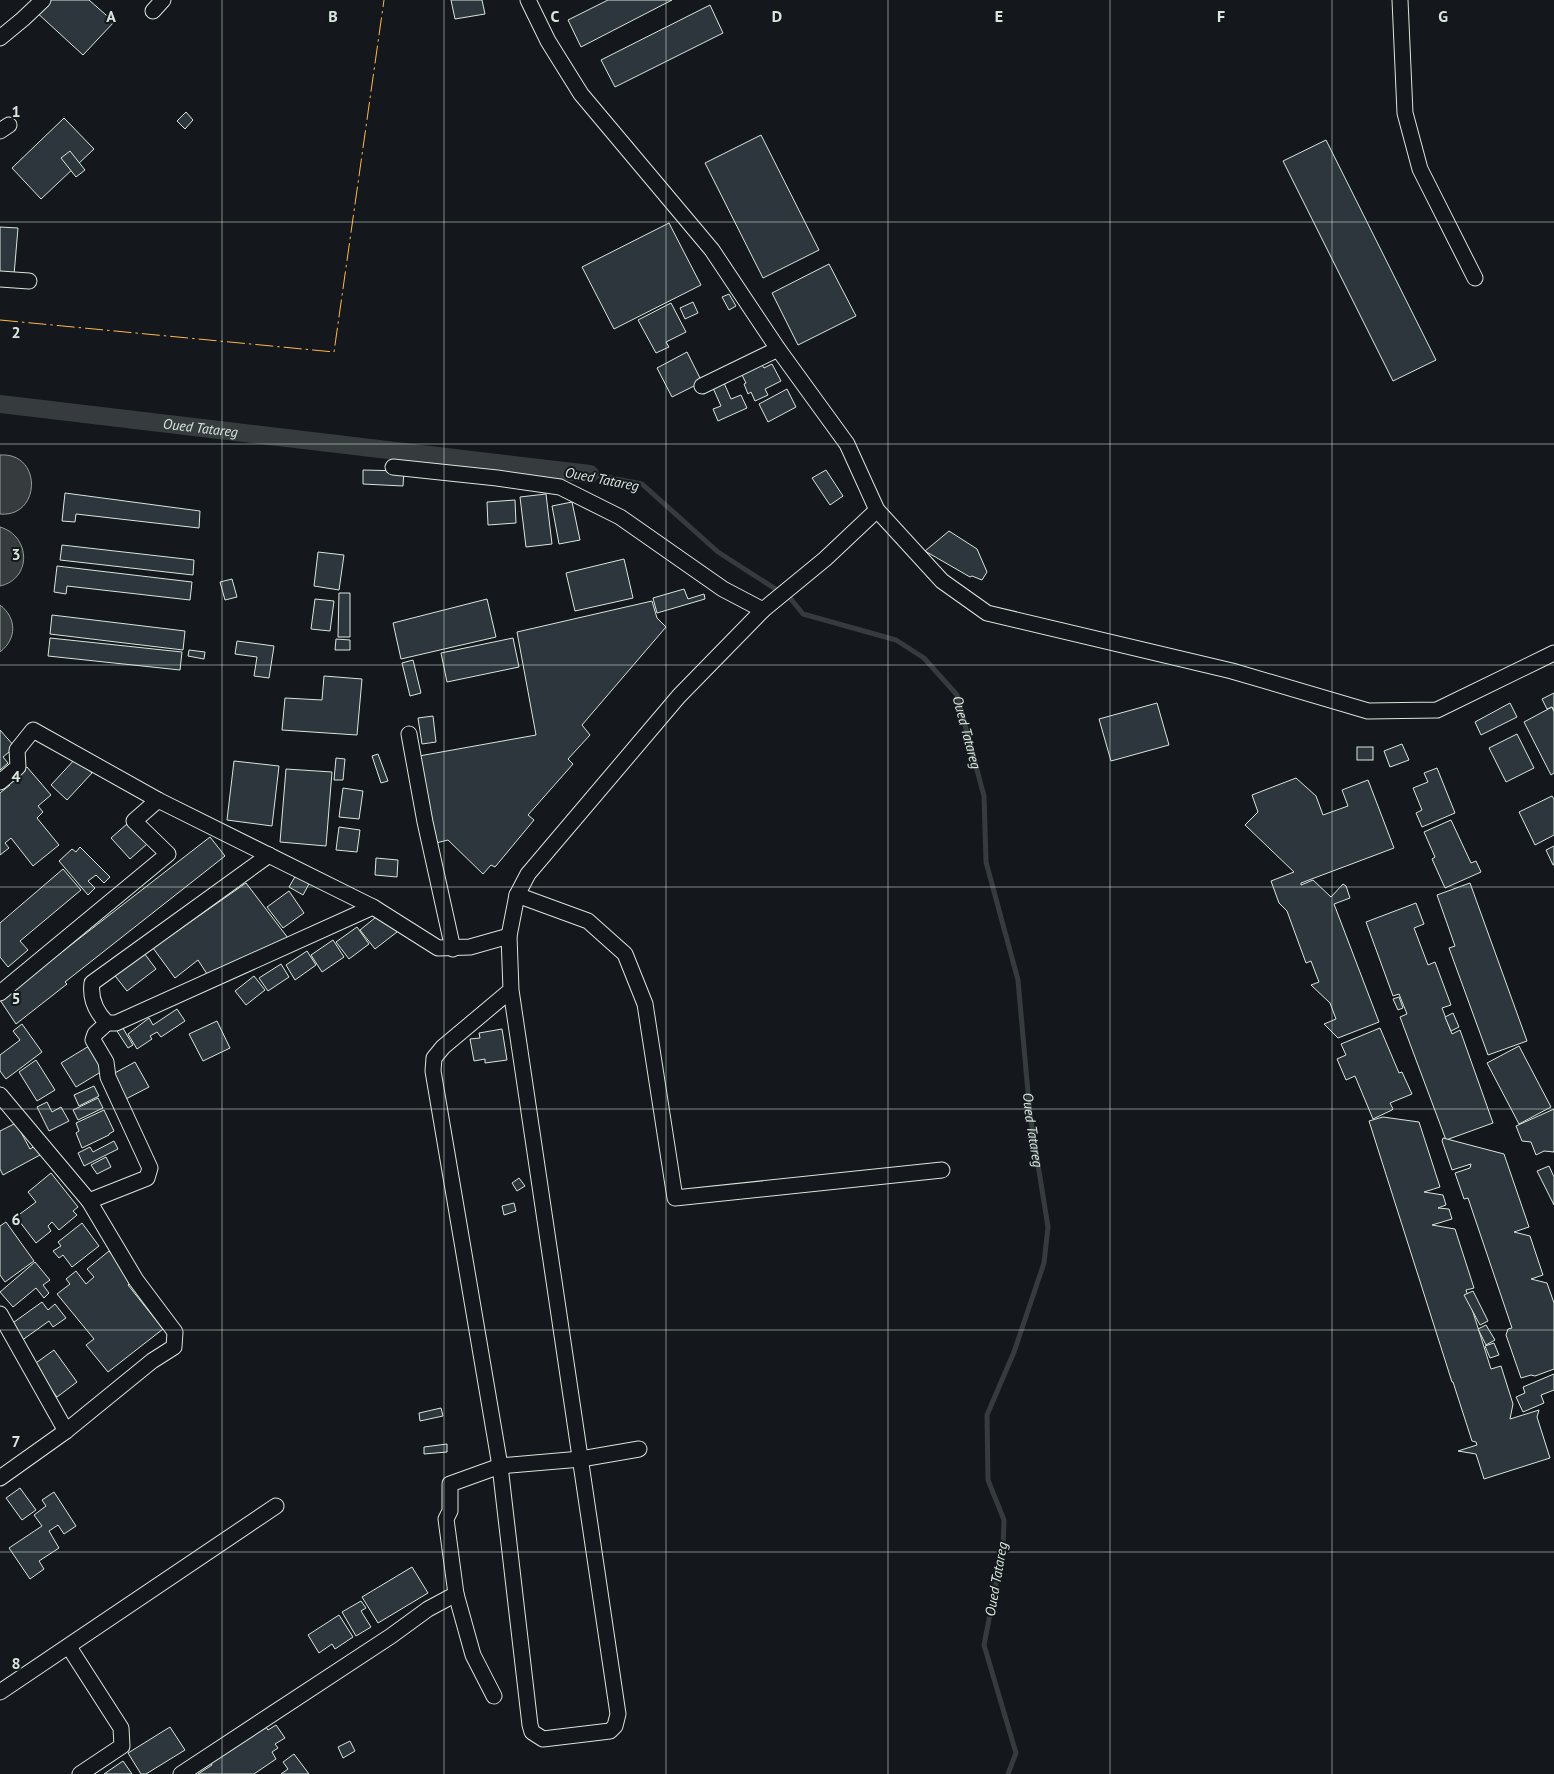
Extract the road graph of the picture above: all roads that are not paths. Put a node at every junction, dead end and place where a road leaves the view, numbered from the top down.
1 (43, 0) edge
2 (528, 0) edge
3 (1400, 0) edge
4 (0, 38) edge
5 (1475, 278) dead end
6 (0, 279) edge
7 (29, 281) dead end
8 (778, 349) junction
9 (702, 386) dead end
10 (393, 467) dead end
11 (877, 510) junction
12 (763, 610) junction
13 (1554, 653) edge
14 (409, 734) dead end
15 (0, 782) edge
16 (158, 800) junction
17 (269, 855) junction
18 (517, 895) junction
19 (374, 907) junction
20 (509, 936) junction
21 (453, 949) junction
22 (511, 990) junction
23 (0, 993) edge
24 (107, 1023) junction
25 (0, 1095) edge
26 (942, 1170) dead end
27 (89, 1201) junction
28 (0, 1314) edge
29 (66, 1431) junction
30 (639, 1448) dead end
31 (581, 1459) junction
32 (500, 1466) junction
33 (0, 1478) edge
34 (276, 1506) dead end
35 (456, 1594) junction
36 (69, 1647) junction
37 (0, 1692) edge
38 (494, 1696) dead end
39 (80, 1774) edge
40 (182, 1774) edge

1 - 4 street
2 - 8 street
3 - 5 street
6 - 7 street
8 - 9 street
8 - 11 street
10 - 12 street
11 - 12 street
11 - 13 street
12 - 18 street
14 - 21 street
15 - 16 street
16 - 17 street
16 - 23 street
17 - 19 street
17 - 24 street
18 - 20 street
18 - 26 street
19 - 21 street
19 - 24 street
20 - 21 street
20 - 22 street
22 - 31 street
22 - 32 street
24 - 27 street
25 - 27 street
27 - 29 street
28 - 29 street
29 - 33 street
30 - 31 street
31 - 32 street
31 - 32 street
32 - 35 street
34 - 36 street
35 - 38 street
35 - 40 street
36 - 37 street
36 - 39 street

